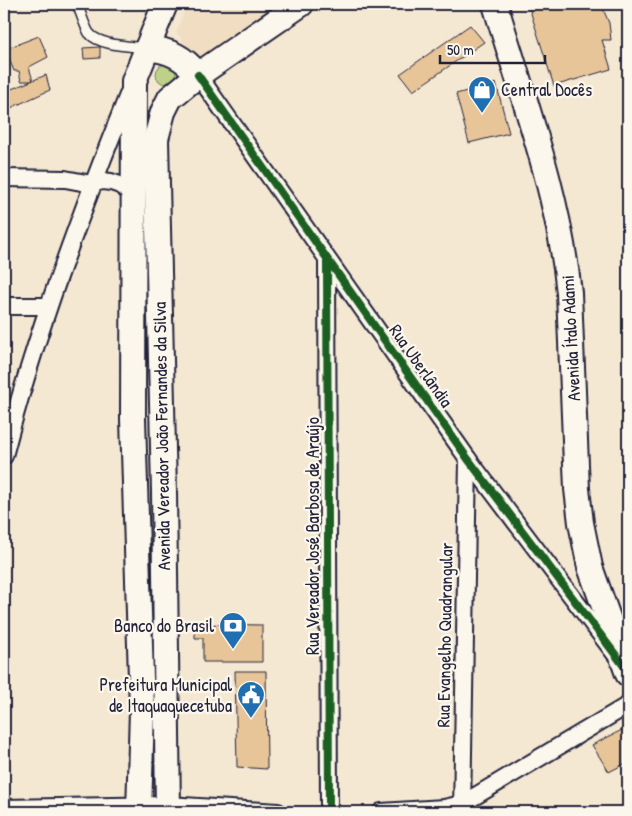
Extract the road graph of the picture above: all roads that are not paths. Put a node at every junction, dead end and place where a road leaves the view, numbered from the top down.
1 (77, 4) edge
2 (165, 4) edge
3 (301, 4) edge
4 (495, 4) edge
5 (147, 48) junction
6 (198, 75) junction
7 (134, 81) junction
8 (170, 98) junction
9 (4, 178) edge
10 (92, 184) junction
11 (134, 199) junction
12 (327, 260) junction
13 (4, 306) edge
14 (48, 306) junction
15 (8, 420) edge
16 (4, 456) edge
17 (468, 459) junction
18 (136, 489) junction
19 (164, 492) junction
20 (597, 615) junction
21 (627, 672) edge
22 (628, 704) edge
23 (4, 808) edge
24 (462, 808) edge
25 (138, 809) edge
26 (168, 809) edge
27 (278, 812) edge
28 (330, 812) edge
29 (380, 812) edge

1 - 5 lane
2 - 5 main road
3 - 6 main road, Avenida Vereador João Fernandes da Silva
4 - 20 main road, Avenida Ítalo Adami
5 - 6 main road
5 - 7 main road
6 - 8 main road, Avenida Vereador João Fernandes da Silva
6 - 12 street, Rua Uberlândia
7 - 8 main road
7 - 10 street
7 - 11 main road, Avenida Vereador João Fernandes da Silva
8 - 19 main road, Avenida Vereador João Fernandes da Silva
9 - 10 street
10 - 11 street
10 - 14 street
11 - 18 main road, Avenida Vereador João Fernandes da Silva
12 - 17 street, Rua Uberlândia
12 - 28 street, Rua Vereador José Barbosa de Araújo
13 - 14 street
14 - 15 street
15 - 16 street
17 - 20 street, Rua Uberlândia
17 - 24 street, Rua Evangelho Quadrangular
18 - 19 main road
18 - 25 main road, Avenida Vereador João Fernandes da Silva
19 - 26 main road, Avenida Vereador João Fernandes da Silva
20 - 21 main road, Avenida Ítalo Adami
22 - 24 street
23 - 25 street
24 - 29 street
25 - 26 street
26 - 27 street

